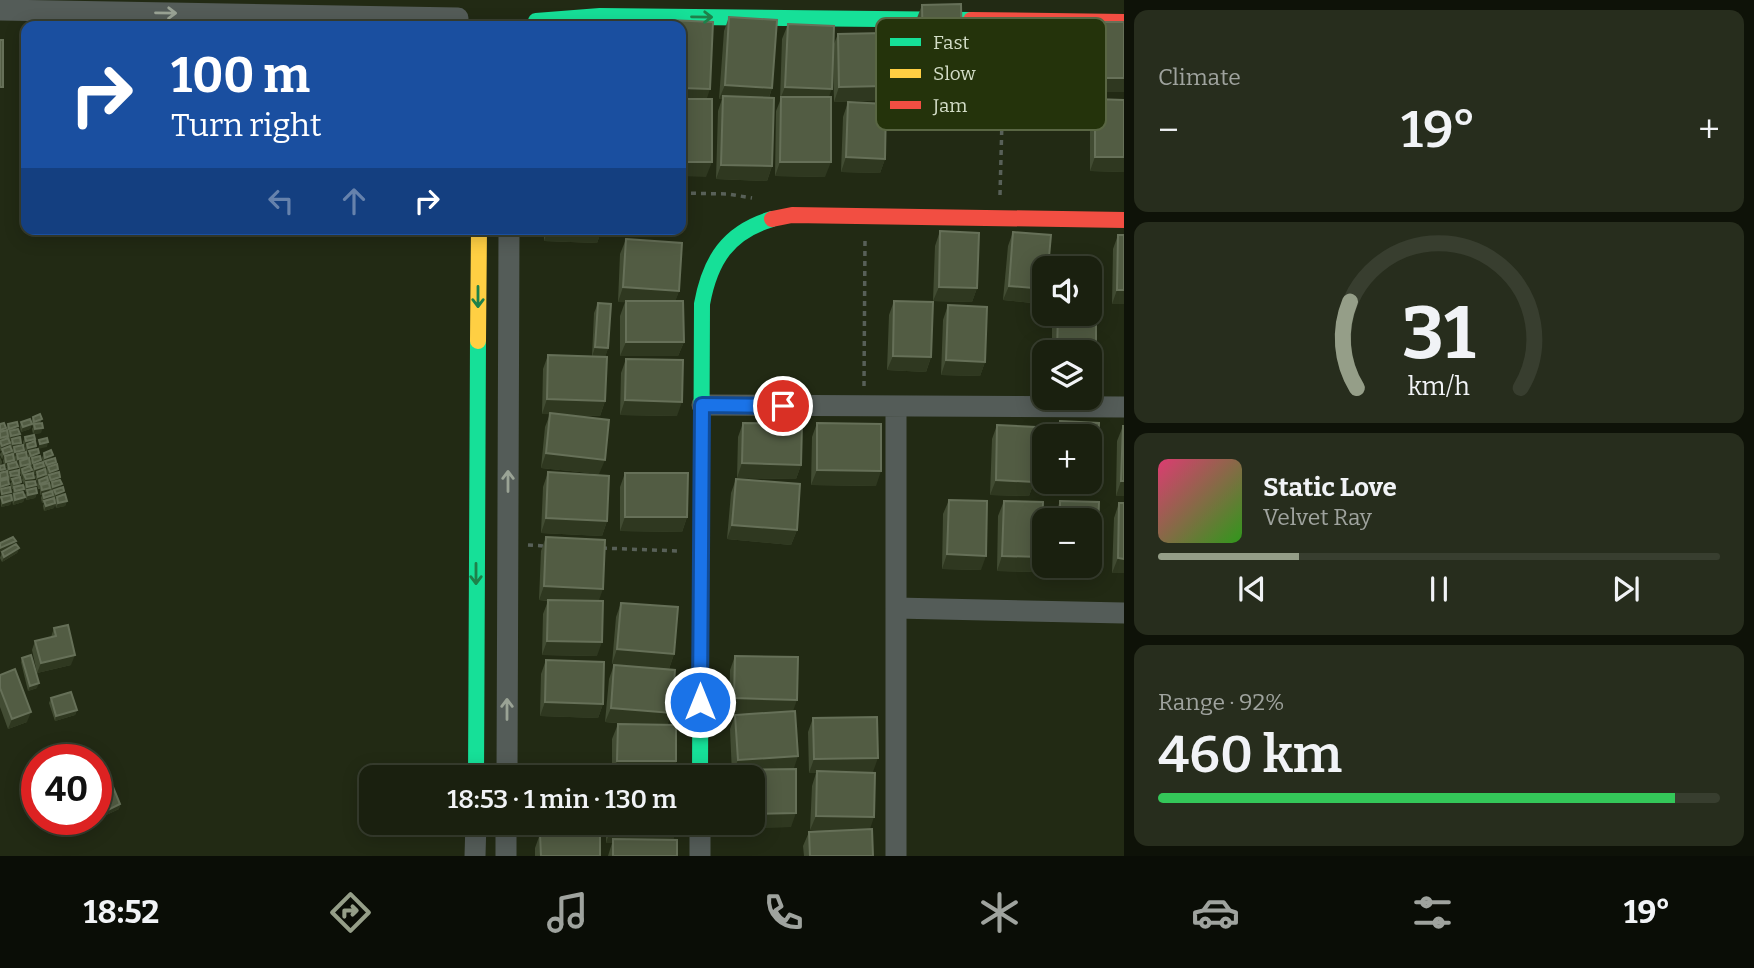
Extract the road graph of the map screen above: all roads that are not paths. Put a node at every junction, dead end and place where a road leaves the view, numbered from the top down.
1 (0, 10) edge
2 (459, 15) edge
3 (536, 16) edge
4 (876, 19) edge
5 (1106, 22) edge
6 (1124, 22) edge
7 (1124, 219) edge
8 (479, 235) edge
9 (509, 235) edge
10 (702, 405) junction
11 (896, 406) junction
12 (1124, 407) edge
13 (477, 543) junction
14 (508, 544) junction
15 (896, 608) junction
16 (1124, 614) edge
17 (476, 765) edge
18 (506, 765) edge
19 (700, 765) edge
20 (476, 835) edge
21 (506, 835) edge
22 (700, 835) edge
23 (475, 856) edge
24 (506, 856) edge
25 (700, 856) edge
26 (895, 856) edge

1 -> 2 street
3 -> 4 street
5 -> 6 street
7 - 10 street
8 -> 13 street
14 -> 9 street
10 - 11 street
10 - 19 street
11 - 12 street
11 - 15 street
13 - 14 street
13 -> 17 street
18 -> 14 street
15 - 16 street
15 - 26 street
20 - 23 street
21 - 24 street
22 - 25 street

